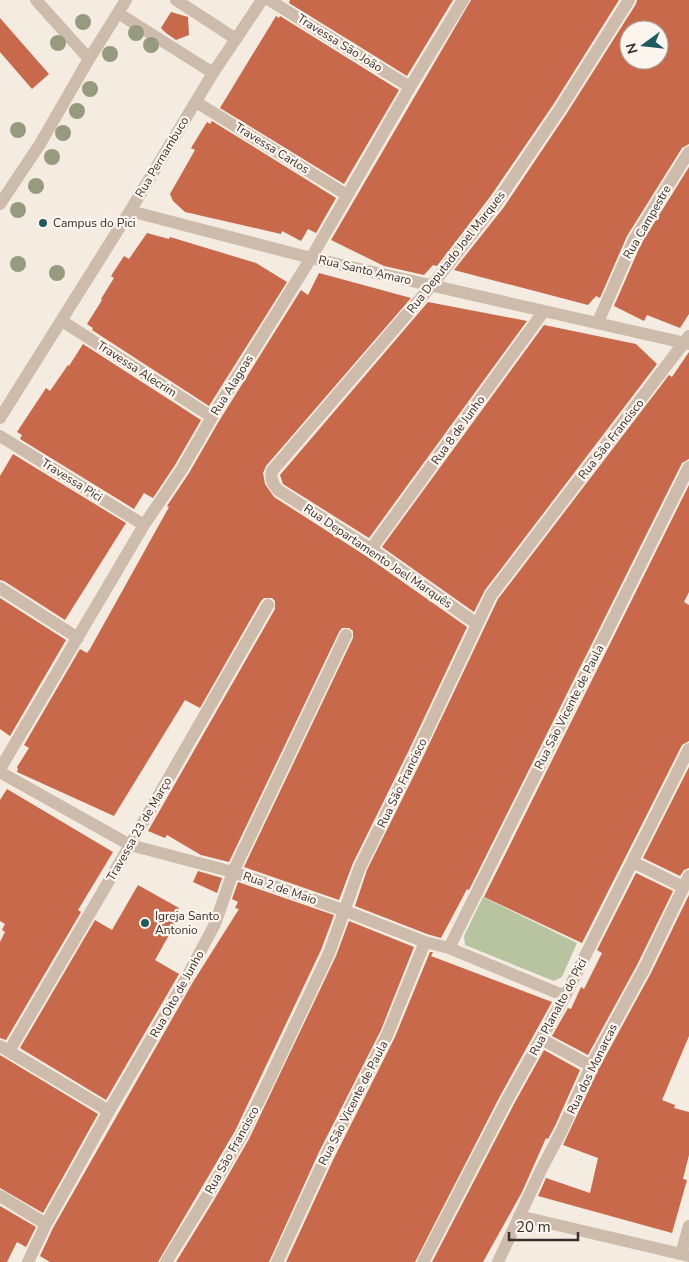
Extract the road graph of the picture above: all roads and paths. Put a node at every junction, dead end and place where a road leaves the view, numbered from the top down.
1 (36, 0) edge
2 (126, 0) edge
3 (176, 0) edge
4 (262, 0) edge
5 (269, 0) edge
6 (463, 0) edge
7 (629, 0) edge
8 (118, 13) junction
9 (236, 39) junction
10 (89, 59) junction
11 (213, 73) junction
12 (410, 86) junction
13 (196, 102) junction
14 (689, 152) edge
15 (347, 195) junction
16 (0, 204) edge
17 (130, 211) junction
18 (311, 258) junction
19 (432, 285) junction
20 (544, 311) junction
21 (62, 321) junction
22 (598, 322) junction
23 (687, 341) edge
24 (212, 417) junction
25 (0, 418) edge
26 (0, 436) edge
27 (689, 467) edge
28 (278, 490) joint
29 (144, 525) junction
30 (371, 549) junction
31 (0, 588) edge
32 (268, 605) dead end
33 (478, 624) junction
34 (346, 635) dead end
35 (78, 638) junction
36 (689, 749) edge
37 (5, 751) edge
38 (0, 771) edge
39 (130, 845) junction
40 (633, 862) junction
41 (233, 872) junction
42 (686, 882) edge
43 (343, 910) junction
44 (425, 942) junction
45 (449, 948) junction
46 (565, 996) junction
47 (541, 1039) junction
48 (5, 1048) edge
49 (591, 1066) junction
50 (108, 1111) junction
51 (0, 1196) edge
52 (519, 1216) junction
53 (46, 1224) junction
54 (689, 1226) edge
55 (685, 1255) edge
56 (33, 1260) edge
57 (166, 1262) edge
58 (277, 1262) edge
59 (423, 1262) edge
60 (498, 1262) edge

1 - 10 street
2 - 8 street
3 - 9 street
4 - 9 street, Rua Pernambuco
5 - 12 street, Travessa São João
6 - 12 street, Rua Alagoas
7 - 19 street, Rua Deputado Joel Marques
8 - 10 street
8 - 11 street
9 - 11 street, Rua Pernambuco
10 - 16 street
11 - 13 street, Rua Pernambuco
12 - 15 street, Rua Alagoas
13 - 15 street, Travessa Carlos
13 - 17 street, Rua Pernambuco
14 - 22 street, Rua Campestre
15 - 18 street, Rua Alagoas
17 - 18 street, Rua Santo Amaro
17 - 21 street, Rua Pernambuco
18 - 19 street, Rua Santo Amaro
18 - 24 street, Rua Alagoas
19 - 20 street, Rua Santo Amaro
19 - 28 street, Rua Deputado Joel Marques
20 - 22 street, Rua Santo Amaro
20 - 30 street, Rua 8 de Junho
21 - 24 street, Travessa Alecrim
21 - 25 street, Rua Pernambuco
22 - 23 street, Rua Santo Amaro
23 - 33 street, Rua São Francisco
24 - 29 street, Rua Alagoas
26 - 29 street, Travessa Pici
27 - 45 street, Rua São Vicente de Paula
28 - 30 street, Rua Departamento Joel Marquês
29 - 35 street, Rua Alagoas
30 - 33 street, Rua Departamento Joel Marquês
31 - 35 street
32 - 39 street, Travessa 23 de Março
33 - 43 street, Rua São Francisco
34 - 41 street, Rua Oito de Junho
35 - 37 street, Rua Alagoas
36 - 40 street, Rua Planalto do Pici
37 - 38 street, Rua Alagoas
38 - 39 street, Rua 2 de Maio
39 - 41 street, Rua 2 de Maio
39 - 48 street, Travessa 23 de Março
40 - 42 street
40 - 46 street, Rua Planalto do Pici
41 - 43 street, Rua 2 de Maio
41 - 50 street, Rua Oito de Junho
42 - 49 street, Rua dos Monarcas
43 - 44 street, Rua 2 de Maio
43 - 57 street, Rua São Francisco
44 - 45 street, Rua 2 de Maio
44 - 58 street, Rua São Vicente de Paula
45 - 46 street, Rua 2 de Maio
46 - 47 street, Rua Planalto do Pici
47 - 49 street
47 - 59 street, Rua Planalto do Pici
48 - 50 street
49 - 52 street, Rua dos Monarcas
50 - 53 street, Rua Oito de Junho
51 - 53 street
52 - 55 street
52 - 60 street, Rua dos Monarcas
53 - 56 street, Rua Oito de Junho
54 - 55 street

